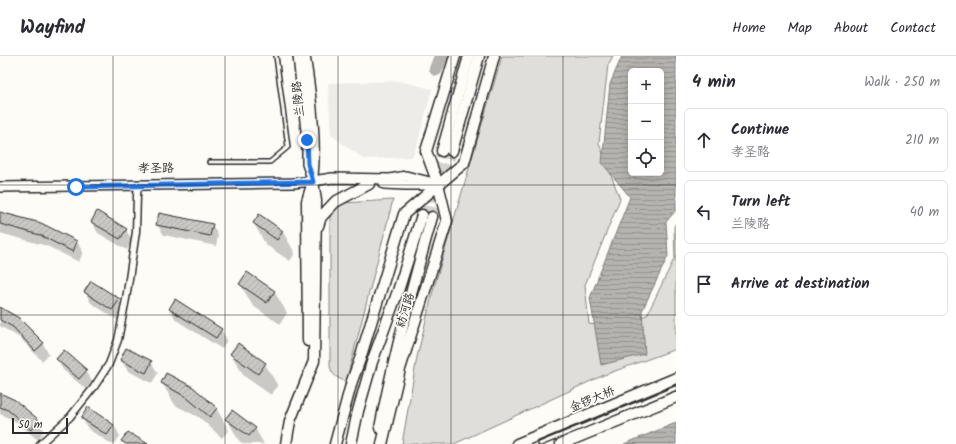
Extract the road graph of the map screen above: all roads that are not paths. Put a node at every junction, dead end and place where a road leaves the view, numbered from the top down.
1 (276, 56) edge
2 (298, 56) edge
3 (305, 56) edge
4 (455, 56) edge
5 (469, 56) edge
6 (479, 56) edge
7 (494, 56) edge
8 (209, 162) dead end
9 (0, 182) edge
10 (313, 182) junction
11 (369, 184) junction
12 (438, 184) junction
13 (138, 186) junction
14 (0, 188) edge
15 (316, 234) junction
16 (676, 378) edge
17 (352, 381) junction
18 (676, 388) edge
19 (676, 397) edge
20 (40, 444) edge
21 (281, 444) edge
22 (286, 444) edge
23 (335, 444) edge
24 (347, 444) edge
25 (351, 444) edge
26 (377, 444) edge
27 (382, 444) edge
28 (517, 444) edge
29 (540, 444) edge
30 (562, 444) edge

1 - 8 lane
2 - 10 main road, 兰陵路
3 - 10 main road, 兰陵路
4 - 12 main road, 祊河路
5 - 6 main road
7 - 12 main road
9 - 10 main road, 孝圣路
10 - 11 main road, 孝圣路
10 - 12 main road, 孝圣路
10 - 13 main road, 孝圣路
10 - 15 main road
10 - 21 main road
11 - 12 main road, 孝圣路
11 - 15 main road
12 - 17 main road
12 - 27 main road, 祊河路
13 - 14 main road, 孝圣路
13 - 20 street
15 - 22 main road
16 - 28 main road, 金锣大桥
17 - 23 main road
17 - 24 main road
18 - 29 lane
19 - 30 main road
25 - 26 main road, 祊河路

